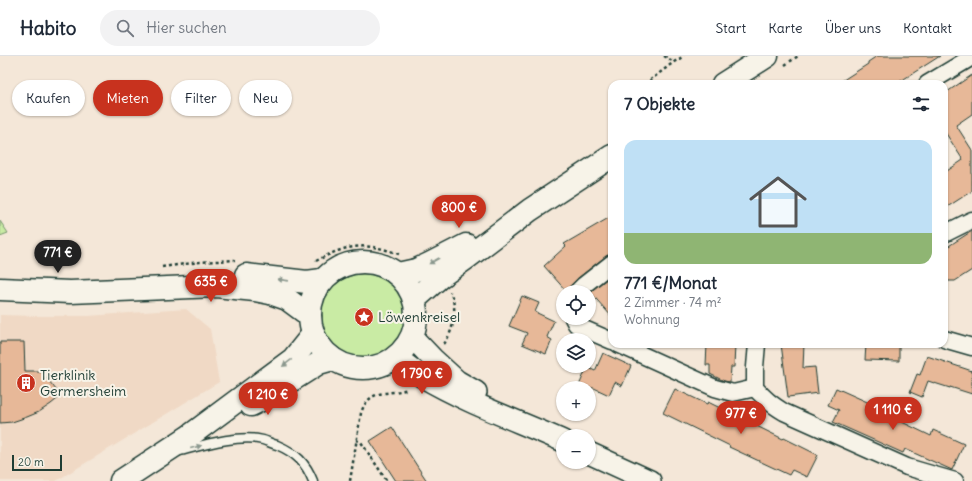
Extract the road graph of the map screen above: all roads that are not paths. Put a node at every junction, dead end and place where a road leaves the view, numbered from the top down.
1 (767, 56) edge
2 (972, 57) edge
3 (729, 80) edge
4 (934, 80) edge
5 (608, 159) edge
6 (530, 210) junction
7 (972, 220) edge
8 (948, 232) edge
9 (402, 265) junction
10 (608, 266) edge
11 (316, 272) junction
12 (585, 285) edge
13 (0, 289) edge
14 (115, 291) junction
15 (415, 299) junction
16 (311, 325) junction
17 (578, 325) edge
18 (412, 338) junction
19 (608, 340) edge
20 (948, 340) edge
21 (972, 347) edge
22 (627, 348) edge
23 (757, 348) edge
24 (396, 357) junction
25 (333, 359) junction
26 (755, 388) junction
27 (556, 436) edge
28 (188, 437) junction
29 (556, 437) edge
30 (596, 456) edge
31 (158, 457) junction
32 (121, 481) edge
33 (313, 481) edge
34 (650, 481) edge
35 (955, 481) edge

1 - 3 main road
2 - 4 street
5 - 6 main road
6 -> 9 main road
6 - 15 main road
7 - 8 street
9 - 11 main road
9 - 15 main road
10 - 12 street
11 -> 14 main road
11 - 16 main road
13 - 14 main road
14 - 16 main road
15 - 18 main road
16 - 25 main road
16 -> 28 main road
17 - 19 street
18 - 24 main road
18 - 27 street
20 - 21 street
22 - 26 street
23 - 26 street
24 - 25 main road
24 - 29 street
25 - 28 main road
26 - 35 street
28 - 31 main road
30 - 34 street
31 - 32 main road
31 -> 33 lane

